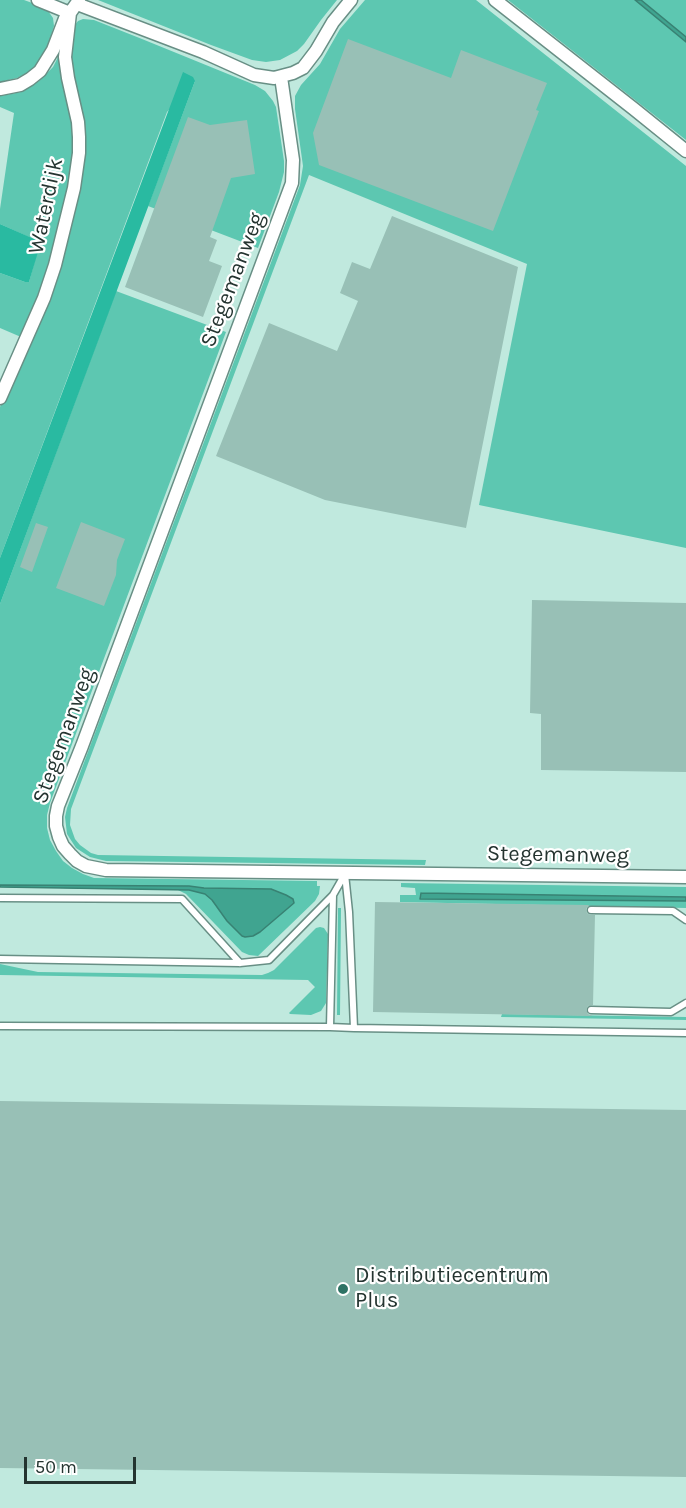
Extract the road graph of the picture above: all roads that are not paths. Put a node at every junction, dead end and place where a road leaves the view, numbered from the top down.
1 (38, 0) edge
2 (351, 0) edge
3 (495, 0) edge
4 (75, 6) edge
5 (281, 77) junction
6 (0, 89) edge
7 (686, 152) edge
8 (0, 398) edge
9 (345, 874) junction
10 (686, 878) edge
11 (333, 895) junction
12 (0, 898) edge
13 (591, 910) dead end
14 (686, 920) edge
15 (0, 959) edge
16 (240, 963) junction
17 (686, 1003) edge
18 (591, 1010) dead end
19 (0, 1026) edge
20 (330, 1027) junction
21 (354, 1028) junction
22 (686, 1033) edge

1 - 4 street
2 - 5 street
3 - 7 street
4 - 5 street
4 - 6 street
4 - 8 street, Waterdijk
5 - 9 street, Stegemanweg
9 - 10 street, Stegemanweg
9 - 11 lane
9 - 21 lane
11 - 16 lane
11 - 20 lane
12 - 16 lane
13 - 14 lane
15 - 16 lane
17 - 18 lane
19 - 20 lane
20 - 21 lane
21 - 22 lane

